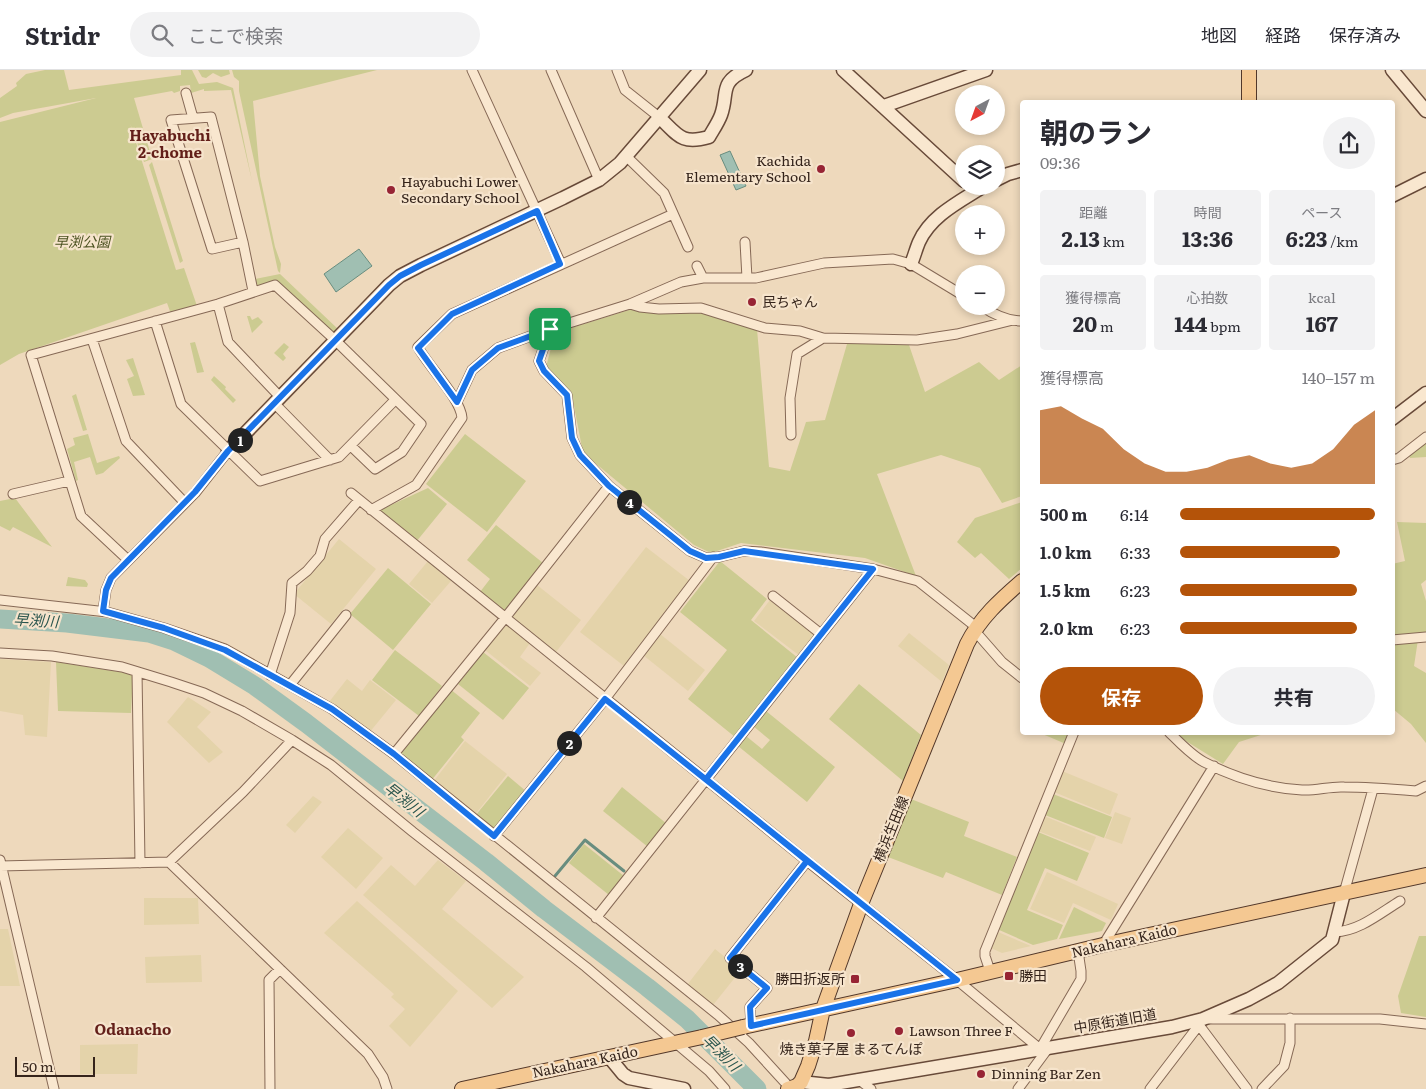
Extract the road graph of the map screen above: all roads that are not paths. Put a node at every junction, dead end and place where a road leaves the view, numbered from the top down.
1 (472, 70) edge
2 (551, 70) edge
3 (617, 70) edge
4 (700, 70) edge
5 (746, 70) edge
6 (844, 70) edge
7 (986, 70) edge
8 (1248, 70) edge
9 (1392, 70) edge
10 (186, 93) dead end
11 (1249, 100) edge
12 (1424, 104) edge
13 (884, 106) junction
14 (659, 117) junction
15 (193, 118) junction
16 (626, 156) junction
17 (1020, 171) edge
18 (955, 173) edge
19 (1005, 176) edge
20 (1426, 179) edge
21 (599, 180) junction
22 (1395, 194) edge
23 (967, 195) edge
24 (537, 211) junction
25 (673, 214) junction
26 (243, 242) junction
27 (746, 242) dead end
28 (688, 246) dead end
29 (560, 264) junction
30 (912, 264) junction
31 (698, 266) dead end
32 (703, 278) junction
33 (747, 278) junction
34 (955, 290) edge
35 (253, 291) junction
36 (218, 304) junction
37 (630, 304) junction
38 (997, 315) edge
39 (155, 321) junction
40 (1018, 321) edge
41 (550, 329) junction
42 (823, 338) junction
43 (92, 339) junction
44 (335, 340) junction
45 (1426, 393) edge
46 (395, 400) junction
47 (278, 401) junction
48 (457, 402) junction
49 (1395, 417) edge
50 (791, 435) dead end
51 (1426, 437) edge
52 (351, 446) junction
53 (228, 451) junction
54 (1395, 459) edge
55 (330, 460) junction
56 (69, 481) junction
57 (609, 486) junction
58 (351, 493) dead end
59 (12, 494) dead end
60 (360, 500) junction
61 (185, 502) junction
62 (371, 510) junction
63 (713, 557) junction
64 (127, 559) junction
65 (873, 569) junction
66 (1020, 583) edge
67 (772, 596) dead end
68 (0, 600) edge
69 (103, 611) junction
70 (346, 615) dead end
71 (506, 618) junction
72 (975, 628) junction
73 (821, 634) junction
74 (1426, 637) edge
75 (1395, 640) edge
76 (0, 653) edge
77 (137, 672) junction
78 (270, 675) junction
79 (1020, 676) edge
80 (290, 686) junction
81 (605, 699) junction
82 (1073, 735) edge
83 (1172, 735) edge
84 (292, 740) junction
85 (394, 754) junction
86 (1214, 766) junction
87 (706, 779) junction
88 (1426, 786) edge
89 (1373, 788) junction
90 (494, 836) junction
91 (807, 861) junction
92 (169, 862) junction
93 (140, 863) junction
94 (0, 864) edge
95 (1426, 875) edge
96 (1344, 894) junction
97 (1400, 901) dead end
98 (861, 904) junction
99 (596, 918) junction
100 (1335, 932) junction
101 (1103, 945) junction
102 (1078, 952) junction
103 (280, 969) junction
104 (990, 971) junction
105 (957, 980) junction
106 (823, 1009) junction
107 (1290, 1018) junction
108 (1199, 1021) junction
109 (1426, 1024) edge
110 (747, 1027) junction
111 (677, 1043) junction
112 (1044, 1048) junction
113 (609, 1057) junction
114 (858, 1079) junction
115 (793, 1087) edge
116 (54, 1089) edge
117 (270, 1089) edge
118 (387, 1089) edge
119 (462, 1089) edge
120 (684, 1089) edge
121 (725, 1089) edge
122 (871, 1089) edge
123 (1018, 1089) edge
124 (1150, 1089) edge
125 (1247, 1089) edge
126 (1262, 1089) edge

1 - 24 street
2 - 21 street
3 - 14 street
4 - 14 street
5 - 14 street
6 - 13 street
7 - 13 street
8 - 11 main road
9 - 12 street
10 - 15 street
13 - 18 street
14 - 16 street
15 - 26 street
15 - 26 street
16 - 21 street
16 - 25 street
17 - 19 street
20 - 22 street
21 - 24 street
23 - 30 street
24 - 29 street
24 - 44 street
25 - 28 street
25 - 29 street
26 - 35 street
27 - 33 street
29 - 48 street
30 - 33 street
30 - 34 street
31 - 32 street
32 - 33 street
32 - 37 street
35 - 36 street
35 - 44 street
36 - 39 street
36 - 47 street
37 - 41 street
37 - 42 street
38 - 40 street
39 - 43 street
39 - 53 street
40 - 42 street
41 - 48 street
41 - 57 street
42 - 50 street
43 - 56 street
43 - 61 street
44 - 46 street
44 - 47 street
45 - 49 street
46 - 52 street
46 - 52 street
47 - 53 street
47 - 55 street
48 - 62 street
51 - 54 street
52 - 55 street
53 - 55 street
53 - 61 street
56 - 59 street
56 - 64 street
57 - 63 street
57 - 71 street
58 - 60 street
60 - 62 street
60 - 78 street
61 - 64 street
62 - 71 street
63 - 65 street
63 - 81 street
64 - 69 street
65 - 72 street
65 - 73 street
66 - 72 main road, 横浜生田線
67 - 73 street
68 - 69 street
69 - 78 street
70 - 80 street
71 - 81 street
71 - 85 street
72 - 79 street
72 - 98 main road, 横浜生田線
73 - 87 street
74 - 75 street
76 - 77 street
77 - 84 street
77 - 93 street
78 - 80 street
80 - 85 street
81 - 87 street
81 - 90 street
82 - 104 street
83 - 86 street
84 - 92 street
84 - 111 street
85 - 90 street
86 - 89 street
86 - 101 street
87 - 91 street
87 - 99 street
88 - 89 street
89 - 96 street
90 - 99 street
91 - 98 street
91 - 110 street
92 - 93 street
92 - 103 street
93 - 94 street
94 - 116 street
95 - 96 main road, Nakahara Kaido
96 - 100 street
96 - 101 main road, Nakahara Kaido
97 - 100 street
98 - 105 street
98 - 106 main road, 横浜生田線
99 - 115 street
100 - 108 street, 中原街道旧道
101 - 102 main road, Nakahara Kaido
102 - 104 main road, Nakahara Kaido
102 - 112 street
103 - 117 street
103 - 118 street
104 - 105 main road, Nakahara Kaido
105 - 106 main road, Nakahara Kaido
105 - 112 street
106 - 110 main road, Nakahara Kaido
106 - 115 main road, 横浜生田線
107 - 108 street
107 - 109 street
107 - 126 street
108 - 112 street, 中原街道旧道
108 - 124 street
108 - 125 street
110 - 111 main road, Nakahara Kaido, bridge
111 - 113 main road, Nakahara Kaido
111 - 121 street
112 - 114 street, 中原街道旧道
112 - 123 street
113 - 119 main road, Nakahara Kaido
113 - 120 street
114 - 115 street, 中原街道旧道
114 - 122 street

